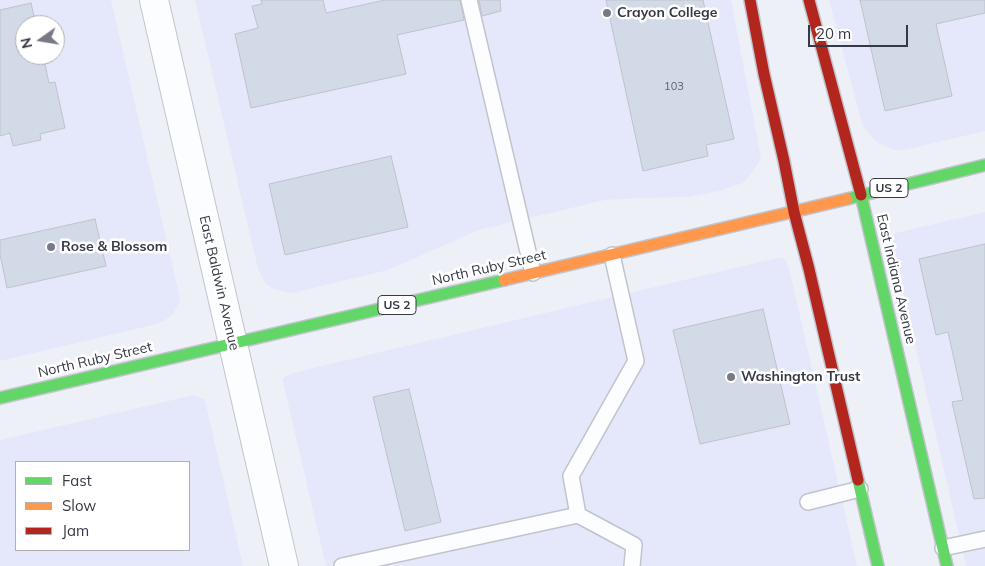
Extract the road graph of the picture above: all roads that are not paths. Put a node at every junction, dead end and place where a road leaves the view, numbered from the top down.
1 (154, 0) edge
2 (469, 0) edge
3 (750, 0) edge
4 (809, 0) edge
5 (985, 165) edge
6 (861, 195) junction
7 (794, 212) junction
8 (612, 255) junction
9 (533, 273) junction
10 (233, 344) junction
11 (0, 398) edge
12 (860, 489) junction
13 (808, 502) dead end
14 (578, 515) junction
15 (985, 539) edge
16 (943, 548) junction
17 (875, 565) edge
18 (284, 566) edge
19 (342, 566) edge
20 (632, 566) edge
21 (948, 566) edge

1 - 10 street, East Baldwin Avenue
2 - 9 lane
3 - 7 main road
4 - 6 main road, East Indiana Avenue
5 - 6 main road, North Ruby Street / US 2
6 - 7 main road, North Ruby Street / US 2
6 - 16 main road, East Indiana Avenue
7 - 8 main road, North Ruby Street / US 2
7 - 12 main road
8 - 9 main road, North Ruby Street / US 2
8 - 14 lane
9 - 10 main road, North Ruby Street / US 2
10 - 11 main road, North Ruby Street / US 2
10 - 18 street, East Baldwin Avenue
12 - 13 lane
12 - 17 main road
14 - 19 lane
14 - 20 lane
15 - 16 lane
16 - 21 main road, East Indiana Avenue

